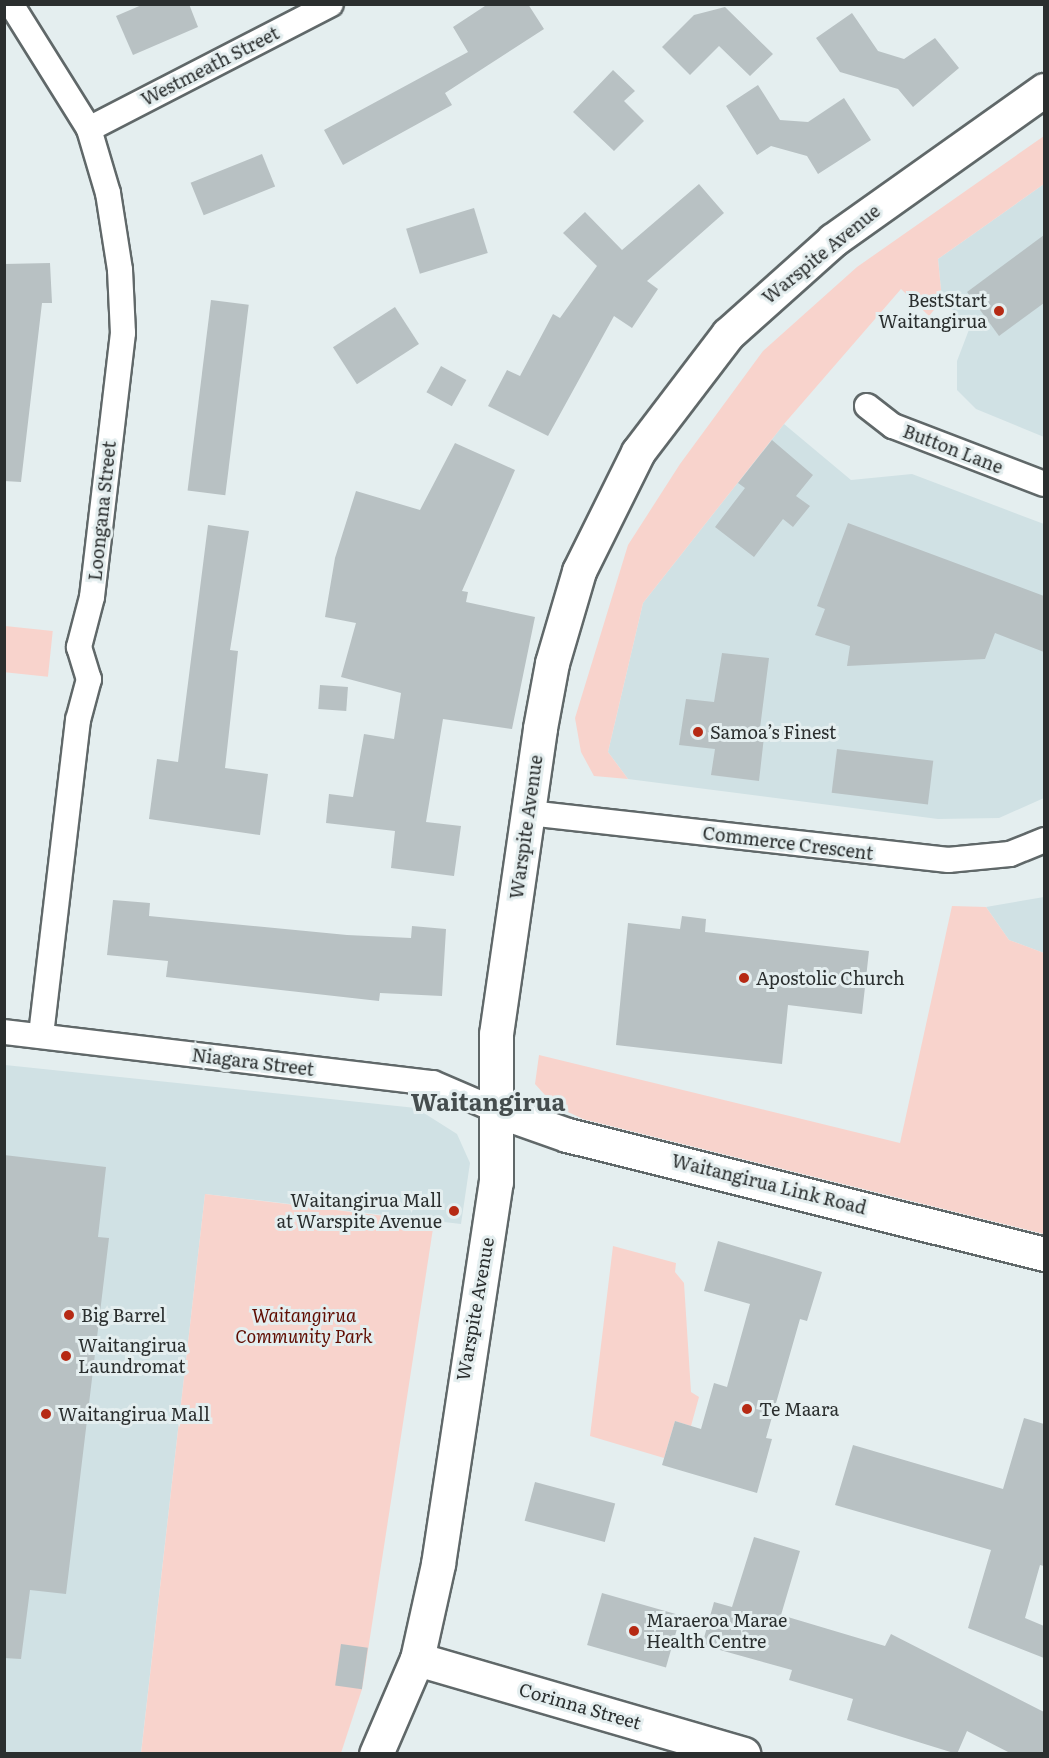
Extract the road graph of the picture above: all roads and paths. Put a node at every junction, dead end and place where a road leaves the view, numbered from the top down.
1 (11, 4) edge
2 (331, 4) edge
3 (1044, 90) edge
4 (88, 129) junction
5 (867, 406) dead end
6 (1044, 484) edge
7 (529, 813) junction
8 (1044, 840) edge
9 (4, 1032) edge
10 (41, 1036) junction
11 (496, 1110) junction
12 (1044, 1254) edge
13 (417, 1659) junction
14 (376, 1754) edge
15 (743, 1754) edge

1 - 4 street, Loongana Street
2 - 4 street, Westmeath Street
3 - 7 main road, Warspite Avenue
4 - 10 street, Loongana Street
5 - 6 street, Button Lane
7 - 8 street, Commerce Crescent
7 - 11 main road, Warspite Avenue
9 - 10 street, Niagara Street
10 - 11 street, Niagara Street
11 - 12 main road, Waitangirua Link Road
11 - 13 main road, Warspite Avenue
13 - 14 main road, Warspite Avenue
13 - 15 main road, Corinna Street

